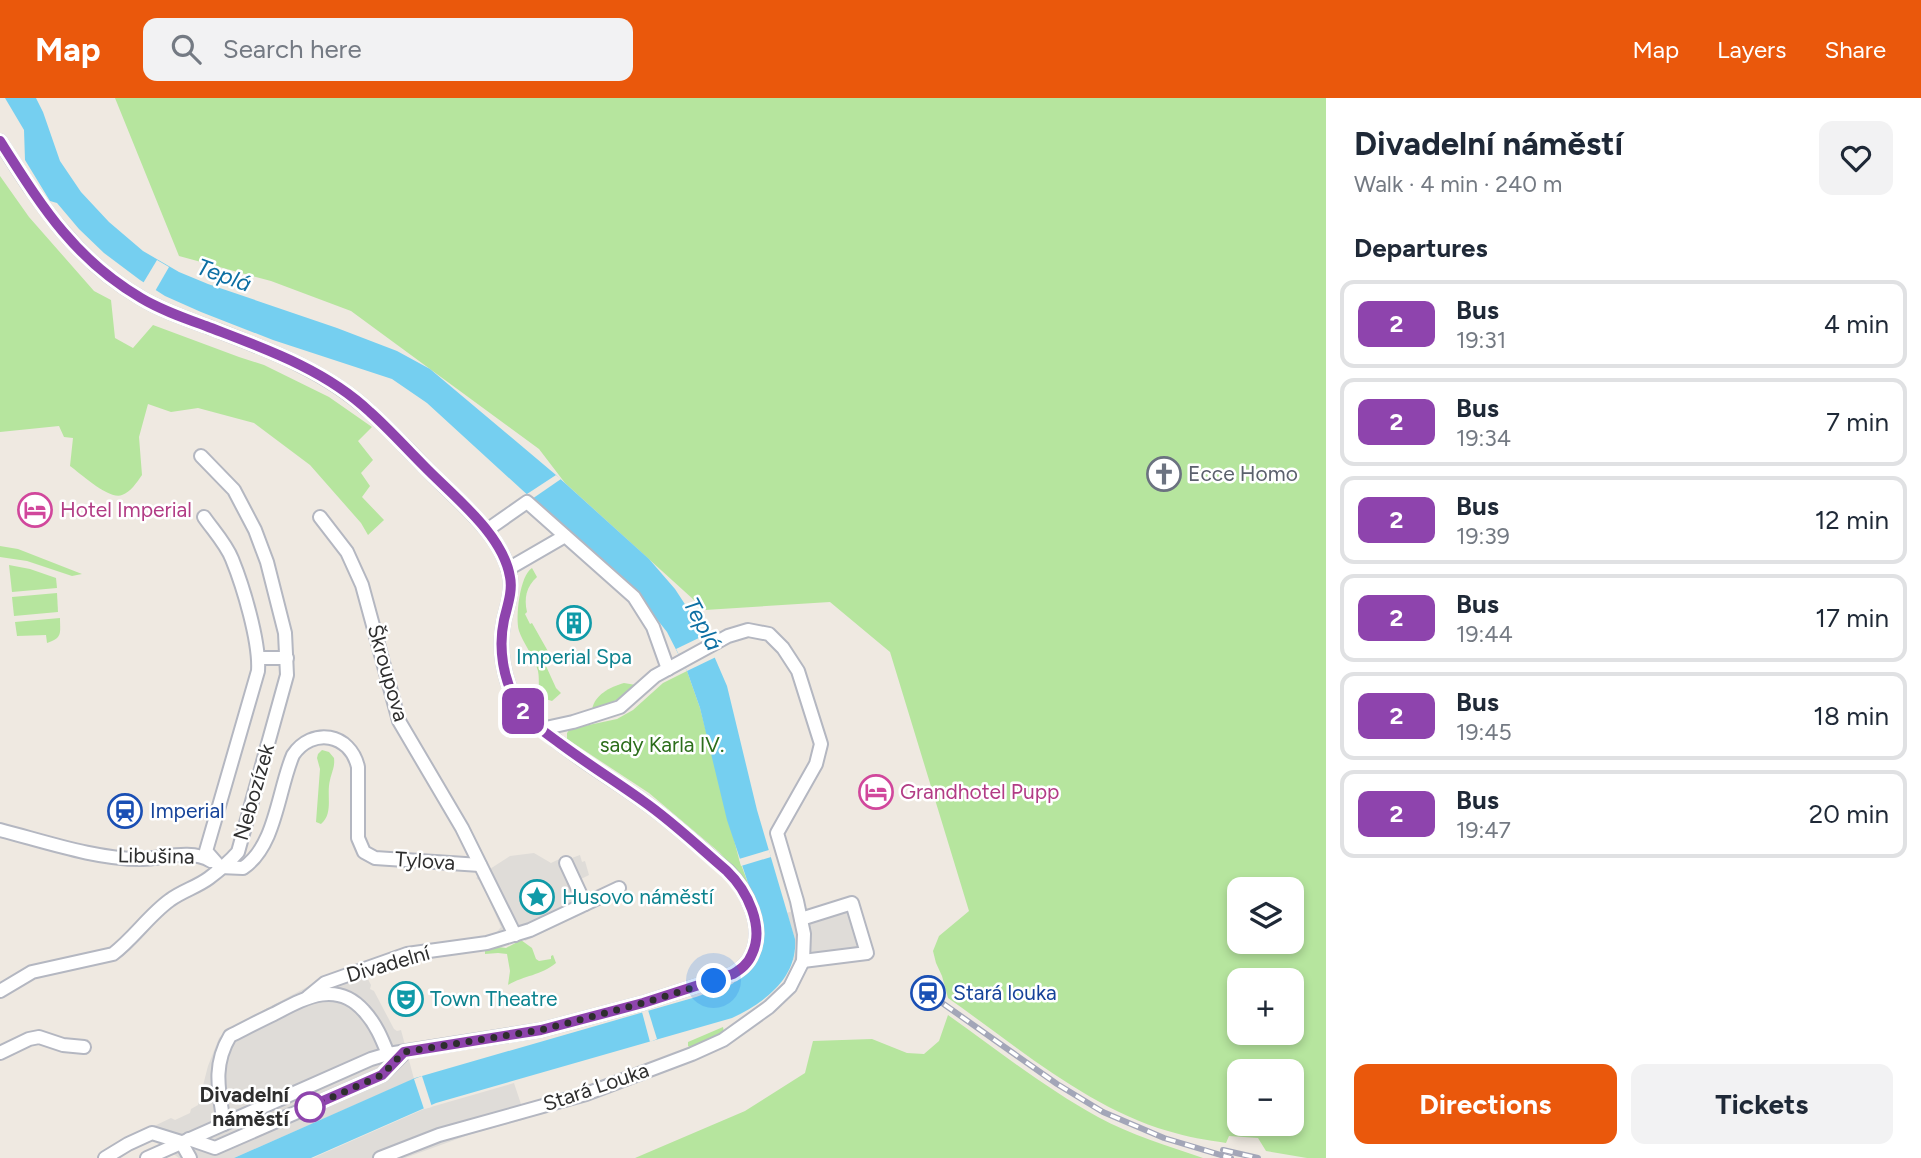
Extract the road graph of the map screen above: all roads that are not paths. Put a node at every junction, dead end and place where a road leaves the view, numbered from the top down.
1 (0, 141) edge
2 (201, 456) dead end
3 (204, 517) dead end
4 (320, 517) dead end
5 (487, 530) junction
6 (565, 536) junction
7 (508, 569) junction
8 (259, 658) junction
9 (287, 658) junction
10 (668, 669) junction
11 (541, 729) junction
12 (0, 830) edge
13 (566, 863) dead end
14 (480, 865) junction
15 (220, 867) junction
16 (619, 888) dead end
17 (585, 904) junction
18 (801, 919) junction
19 (515, 935) junction
20 (803, 961) junction
21 (0, 991) edge
22 (308, 997) junction
23 (85, 1046) dead end
24 (404, 1052) junction
25 (0, 1053) edge
26 (388, 1054) junction
27 (224, 1124) junction
28 (185, 1140) junction
29 (105, 1158) edge
30 (146, 1158) edge
31 (190, 1158) edge
32 (380, 1158) edge

1 - 5 street
2 - 9 street, Nebozízek
3 - 8 street, Nebozízek
4 - 14 street, Škroupova
5 - 6 street
5 - 7 street
6 - 7 street
6 - 10 street
7 - 11 street
8 - 9 street
8 - 15 street, Nebozízek
9 - 15 street, Nebozízek
10 - 11 street
10 - 18 street
11 - 24 street
12 - 15 street, Libušina
13 - 17 street
14 - 15 street, Tylova
14 - 19 street, Tylova
15 - 21 street, Libušina
16 - 17 street
17 - 19 street
18 - 20 street
18 - 20 street
19 - 22 street, Divadelní
20 - 32 street, Stará Louka
22 - 26 street
22 - 27 street
23 - 25 street
24 - 26 street
24 - 28 street
26 - 27 street
27 - 28 street
28 - 29 street
28 - 30 street
28 - 31 street

